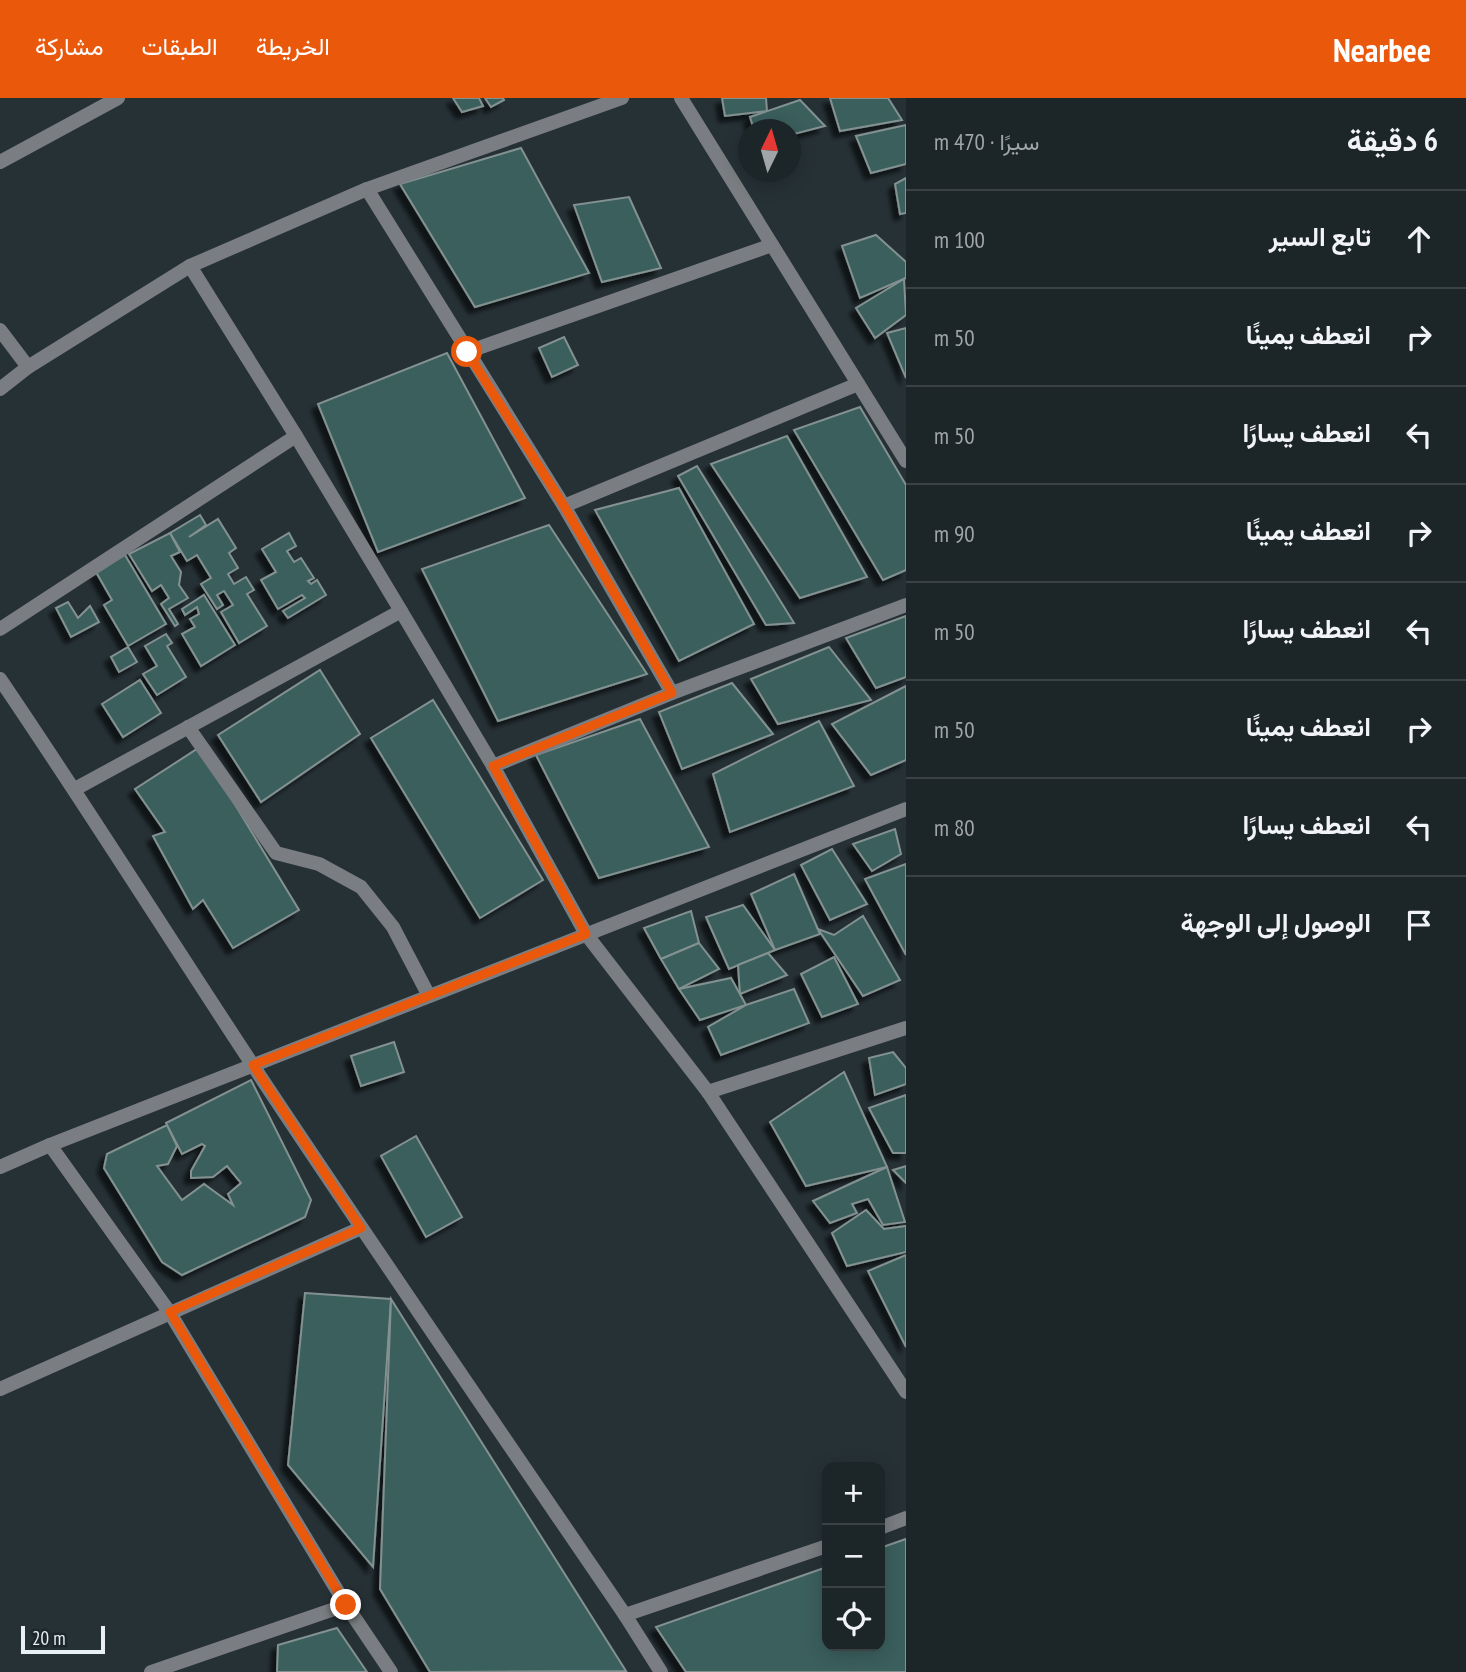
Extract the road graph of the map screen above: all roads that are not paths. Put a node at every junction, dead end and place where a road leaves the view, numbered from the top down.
1 (118, 98) edge
2 (622, 98) edge
3 (681, 98) edge
4 (0, 162) edge
5 (366, 189) junction
6 (772, 245) junction
7 (190, 266) junction
8 (0, 330) edge
9 (467, 352) junction
10 (28, 367) junction
11 (858, 384) junction
12 (0, 389) edge
13 (296, 436) junction
14 (906, 461) edge
15 (564, 506) junction
16 (906, 605) edge
17 (401, 611) junction
18 (0, 629) edge
19 (0, 679) edge
20 (672, 693) junction
21 (188, 727) junction
22 (493, 766) junction
23 (75, 789) junction
24 (906, 810) edge
25 (586, 934) junction
26 (429, 996) junction
27 (906, 1028) edge
28 (253, 1065) junction
29 (708, 1093) junction
30 (50, 1145) junction
31 (0, 1167) edge
32 (361, 1228) junction
33 (170, 1312) junction
34 (0, 1390) edge
35 (906, 1392) edge
36 (906, 1518) edge
37 (885, 1526) edge
38 (822, 1548) edge
39 (346, 1605) junction
40 (625, 1615) junction
41 (151, 1672) edge
42 (391, 1672) edge
43 (661, 1672) edge

1 - 4 street
2 - 5 street
3 - 6 street
5 - 7 street
5 - 9 street
6 - 9 street
6 - 11 street
7 - 10 street
7 - 13 street
8 - 10 street
9 - 15 street
10 - 12 street
11 - 14 street
11 - 15 street
13 - 17 street
13 - 18 street
15 - 20 street
16 - 20 street
17 - 21 street
17 - 22 street
19 - 23 street
20 - 22 street
21 - 23 street
21 - 26 street
22 - 25 street
23 - 28 street
24 - 25 street
25 - 26 street
25 - 29 street
26 - 28 street
27 - 29 street
28 - 30 street
28 - 32 street
29 - 35 street
30 - 31 street
30 - 33 street
32 - 33 street
32 - 40 street
33 - 34 street
33 - 39 street
36 - 37 street
38 - 40 street
39 - 41 street
39 - 42 street
40 - 43 street

